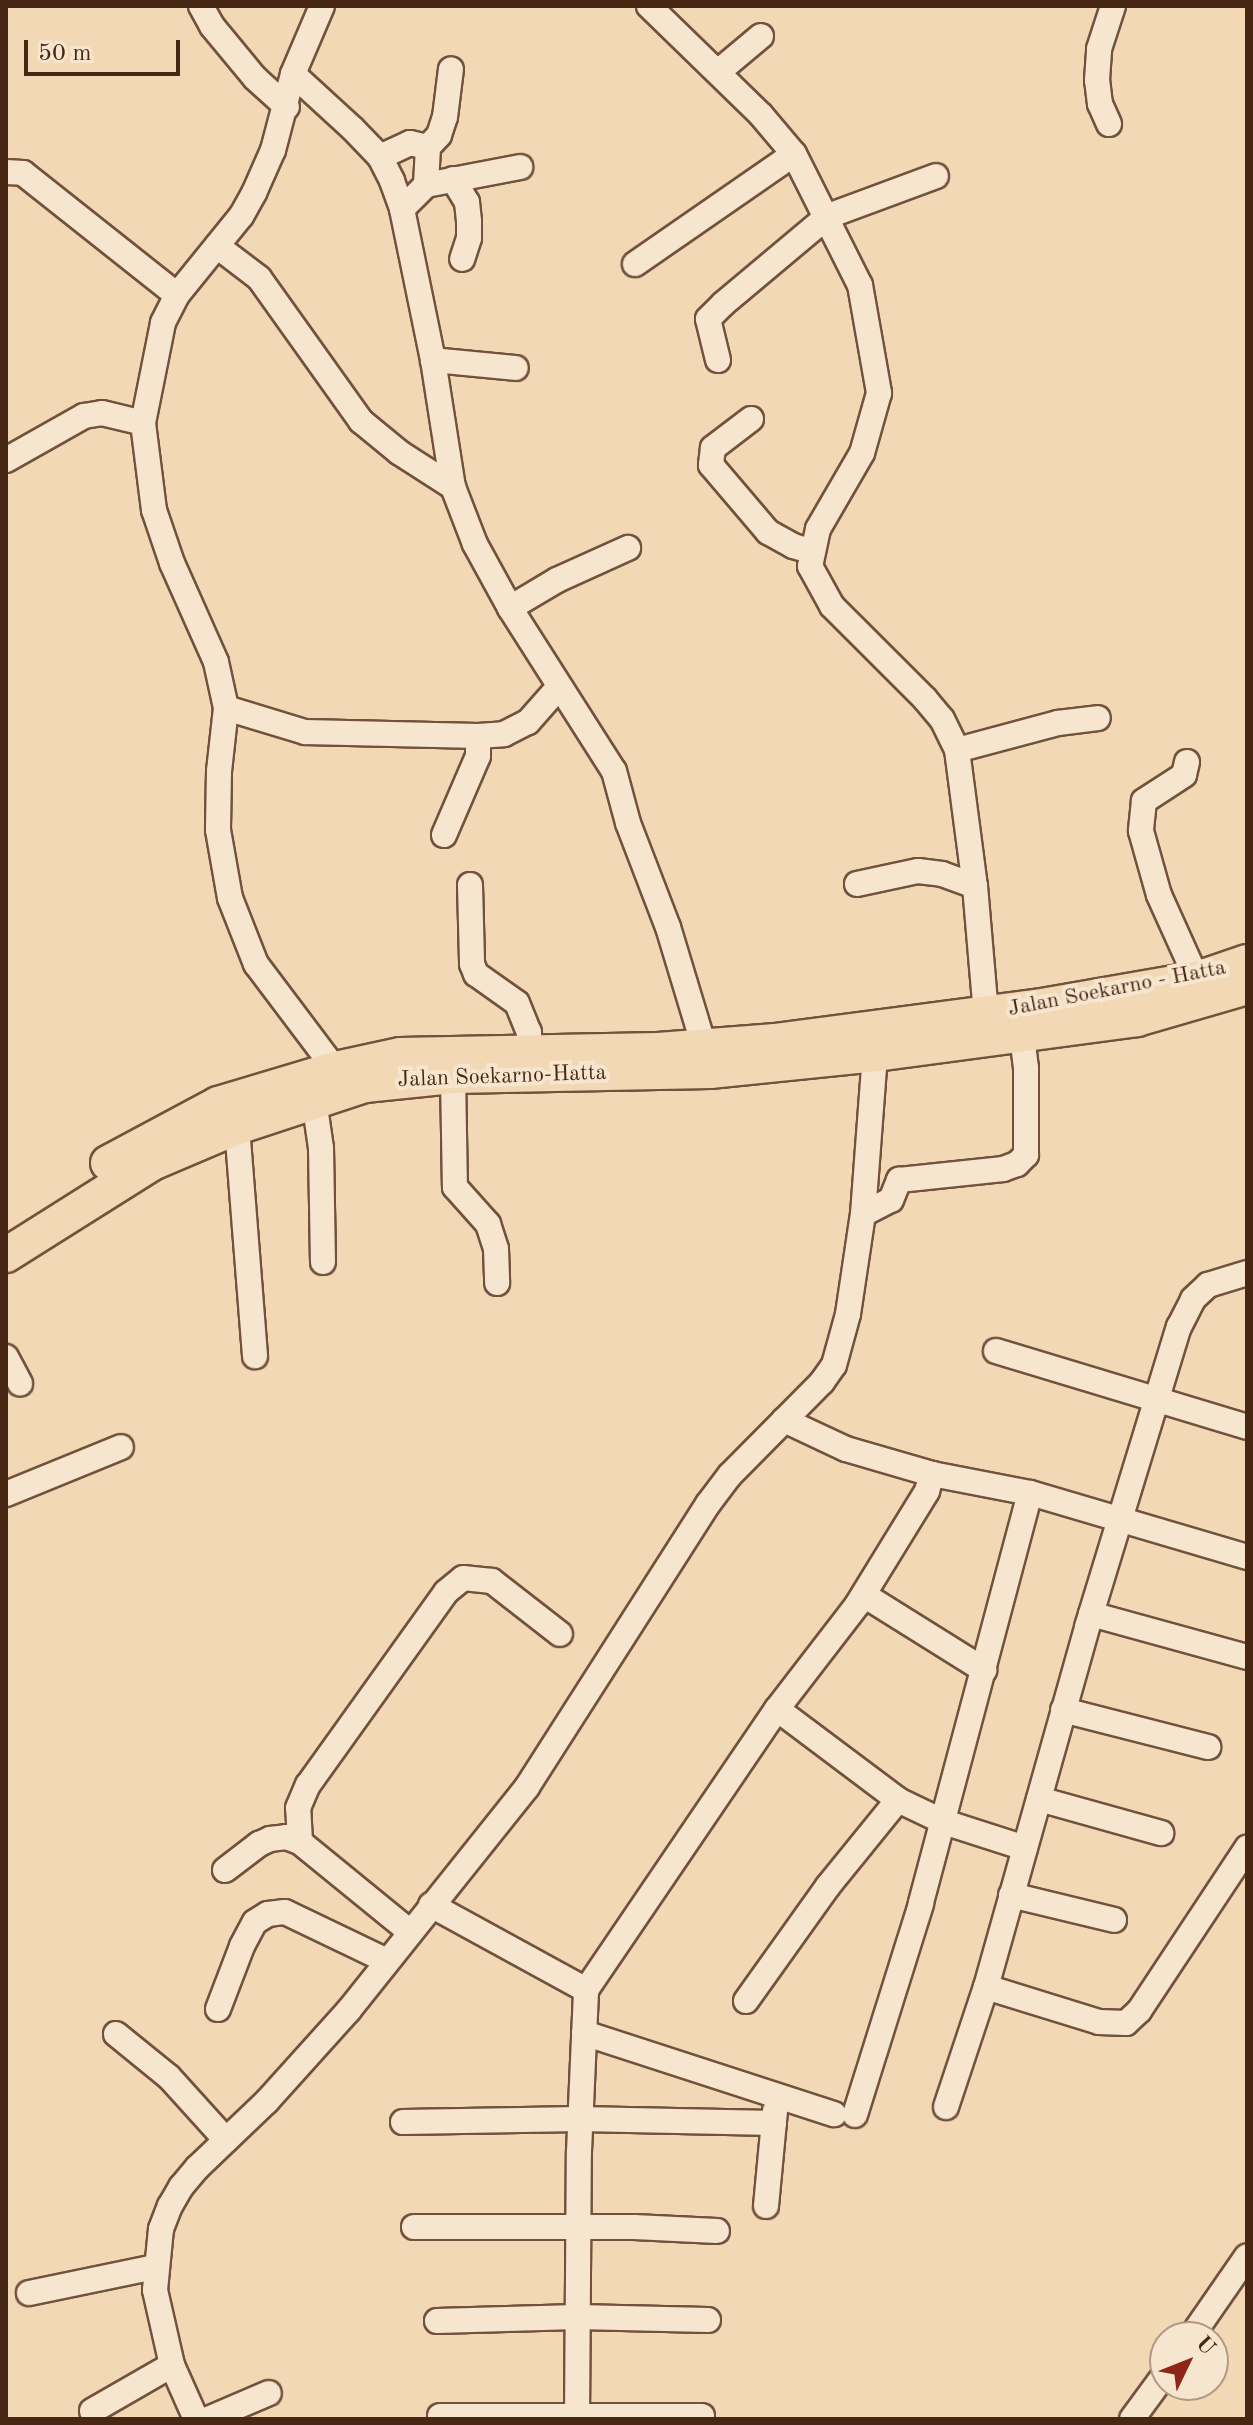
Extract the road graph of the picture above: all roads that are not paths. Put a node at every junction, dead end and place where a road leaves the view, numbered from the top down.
1 (201, 6) edge
2 (322, 6) edge
3 (649, 6) edge
4 (1113, 6) edge
5 (761, 36) dead end
6 (451, 69) dead end
7 (718, 72) junction
8 (293, 74) junction
9 (287, 107) junction
10 (1109, 124) dead end
11 (428, 147) junction
12 (794, 154) junction
13 (380, 157) junction
14 (520, 167) dead end
15 (6, 172) edge
16 (936, 176) dead end
17 (453, 179) junction
18 (426, 185) junction
19 (402, 209) junction
20 (828, 216) junction
21 (217, 246) junction
22 (462, 259) dead end
23 (635, 264) dead end
24 (177, 295) junction
25 (433, 360) junction
26 (718, 360) dead end
27 (516, 368) dead end
28 (751, 419) dead end
29 (143, 423) junction
30 (6, 460) edge
31 (453, 487) junction
32 (628, 548) dead end
33 (811, 551) junction
34 (510, 608) junction
35 (558, 688) junction
36 (226, 708) junction
37 (1098, 718) dead end
38 (478, 736) junction
39 (957, 750) junction
40 (1187, 762) dead end
41 (444, 835) dead end
42 (857, 884) dead end
43 (470, 885) dead end
44 (975, 886) junction
45 (1247, 962) edge
46 (1197, 979) junction
47 (1247, 987) edge
48 (1004, 1024) junction
49 (876, 1042) junction
50 (704, 1046) junction
51 (529, 1050) junction
52 (335, 1069) junction
53 (453, 1076) junction
54 (314, 1100) junction
55 (237, 1127) junction
56 (863, 1214) junction
57 (6, 1227) edge
58 (6, 1255) edge
59 (323, 1262) dead end
60 (1247, 1273) edge
61 (497, 1283) dead end
62 (996, 1351) dead end
63 (255, 1356) dead end
64 (6, 1357) edge
65 (20, 1383) dead end
66 (1158, 1401) junction
67 (784, 1420) junction
68 (1247, 1427) edge
69 (121, 1447) dead end
70 (932, 1474) junction
71 (1030, 1493) junction
72 (6, 1494) edge
73 (1120, 1517) junction
74 (1247, 1557) edge
75 (864, 1595) junction
76 (1091, 1614) junction
77 (560, 1634) dead end
78 (1247, 1657) edge
79 (984, 1670) junction
80 (777, 1709) junction
81 (1063, 1710) junction
82 (1208, 1747) dead end
83 (1039, 1799) junction
84 (898, 1800) junction
85 (944, 1822) junction
86 (1161, 1833) dead end
87 (300, 1842) junction
88 (1025, 1848) junction
89 (1247, 1848) edge
90 (225, 1870) dead end
91 (1011, 1895) junction
92 (431, 1905) junction
93 (1114, 1920) dead end
94 (409, 1931) junction
95 (385, 1960) junction
96 (986, 1987) junction
97 (586, 1990) junction
98 (746, 2001) dead end
99 (218, 2009) dead end
100 (584, 2033) junction
101 (116, 2034) dead end
102 (777, 2095) junction
103 (946, 2107) dead end
104 (580, 2119) junction
105 (403, 2122) dead end
106 (774, 2123) junction
107 (226, 2140) junction
108 (766, 2206) dead end
109 (578, 2226) junction
110 (414, 2227) dead end
111 (717, 2231) dead end
112 (1247, 2256) edge
113 (155, 2267) junction
114 (29, 2293) dead end
115 (577, 2317) junction
116 (708, 2320) dead end
117 (437, 2321) dead end
118 (1202, 2321) edge
119 (172, 2365) junction
120 (269, 2393) dead end
121 (1149, 2396) edge
122 (92, 2411) dead end
123 (440, 2416) dead end
124 (578, 2416) edge
125 (702, 2416) dead end
126 (196, 2419) edge
127 (208, 2419) edge
128 (1132, 2419) edge

1 - 9 street
2 - 8 street
3 - 7 street
4 - 10 street
5 - 7 street
6 - 11 street
7 - 12 street
8 - 9 street
8 - 13 street
9 - 21 street
11 - 13 street
11 - 18 street
12 - 20 street
12 - 23 street
13 - 19 street
14 - 17 street
15 - 24 street
16 - 20 street
17 - 18 street
17 - 22 street
18 - 19 street
19 - 25 street
20 - 26 street
20 - 33 street
21 - 24 street
21 - 31 street
24 - 29 street
25 - 27 street
25 - 31 street
28 - 33 street
29 - 30 street
29 - 36 street
31 - 34 street
32 - 34 street
33 - 39 street
34 - 35 street
35 - 38 street
35 - 50 street
36 - 38 street
36 - 52 street
37 - 39 street
38 - 41 street
39 - 44 street
40 - 46 street
42 - 44 street
43 - 51 street
44 - 48 street
45 - 46 highway, Jalan Soekarno - Hatta
46 - 48 highway, Jalan Soekarno - Hatta
47 - 48 highway, Jalan Soekarno - Hatta
48 - 49 highway, Jalan Soekarno-Hatta
48 - 56 street
49 - 50 highway
49 - 53 highway, Jalan Soekarno-Hatta
49 - 56 street
50 - 51 highway
51 - 52 highway
52 - 57 highway
53 - 54 highway, Jalan Soekarno-Hatta
53 - 61 street
54 - 55 highway, Jalan Soekarno-Hatta
54 - 59 street
55 - 58 highway, Jalan Soekarno-Hatta
55 - 63 street
56 - 67 street
60 - 66 street
62 - 66 street
64 - 65 street
66 - 68 street
66 - 73 street
67 - 70 street
67 - 92 street
69 - 72 street
70 - 71 street
70 - 75 street
71 - 73 street
71 - 79 street
73 - 74 street
73 - 76 street
75 - 79 street
75 - 80 street
76 - 78 street
76 - 81 street
77 - 87 street
79 - 85 street
80 - 84 street
80 - 97 street
81 - 82 street
81 - 83 street
83 - 86 street
83 - 88 street
84 - 85 street
84 - 98 street
85 - 88 street
85 - 102 street
87 - 90 street
87 - 94 street
88 - 91 street
89 - 96 street
91 - 93 street
91 - 96 street
92 - 94 street
92 - 97 street
94 - 95 street
95 - 99 street
95 - 107 street
96 - 103 street
97 - 100 street
100 - 102 street
100 - 104 street
101 - 107 street
102 - 106 street
104 - 105 street
104 - 106 street
104 - 109 street
106 - 108 street
107 - 113 street
109 - 110 street
109 - 111 street
109 - 115 street
112 - 118 street
113 - 114 street
113 - 119 street
115 - 116 street
115 - 117 street
115 - 124 street
119 - 122 street
119 - 126 street
120 - 127 street
121 - 128 street
123 - 124 street
124 - 125 street

